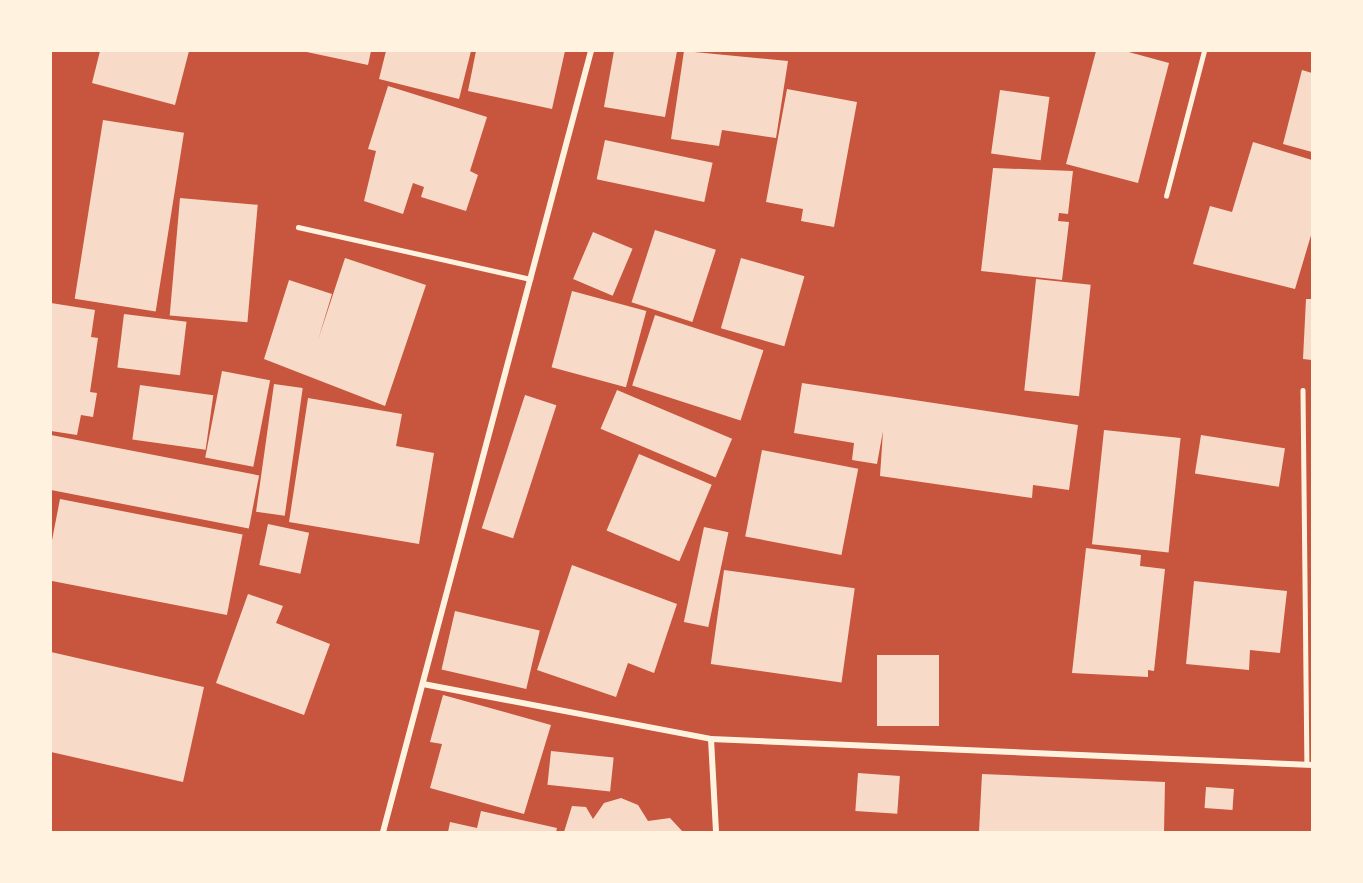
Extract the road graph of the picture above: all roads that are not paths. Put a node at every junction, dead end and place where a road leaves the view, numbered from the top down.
1 (591, 51) edge
2 (1204, 51) edge
3 (1166, 196) dead end
4 (298, 227) dead end
5 (530, 279) junction
6 (1303, 390) dead end
7 (423, 684) junction
8 (711, 739) junction
9 (1310, 765) edge
10 (383, 832) edge
11 (716, 832) edge

1 - 5 street
2 - 3 lane
4 - 5 lane
5 - 7 street
6 - 9 lane
7 - 8 street
7 - 10 street
8 - 9 street
8 - 11 street

